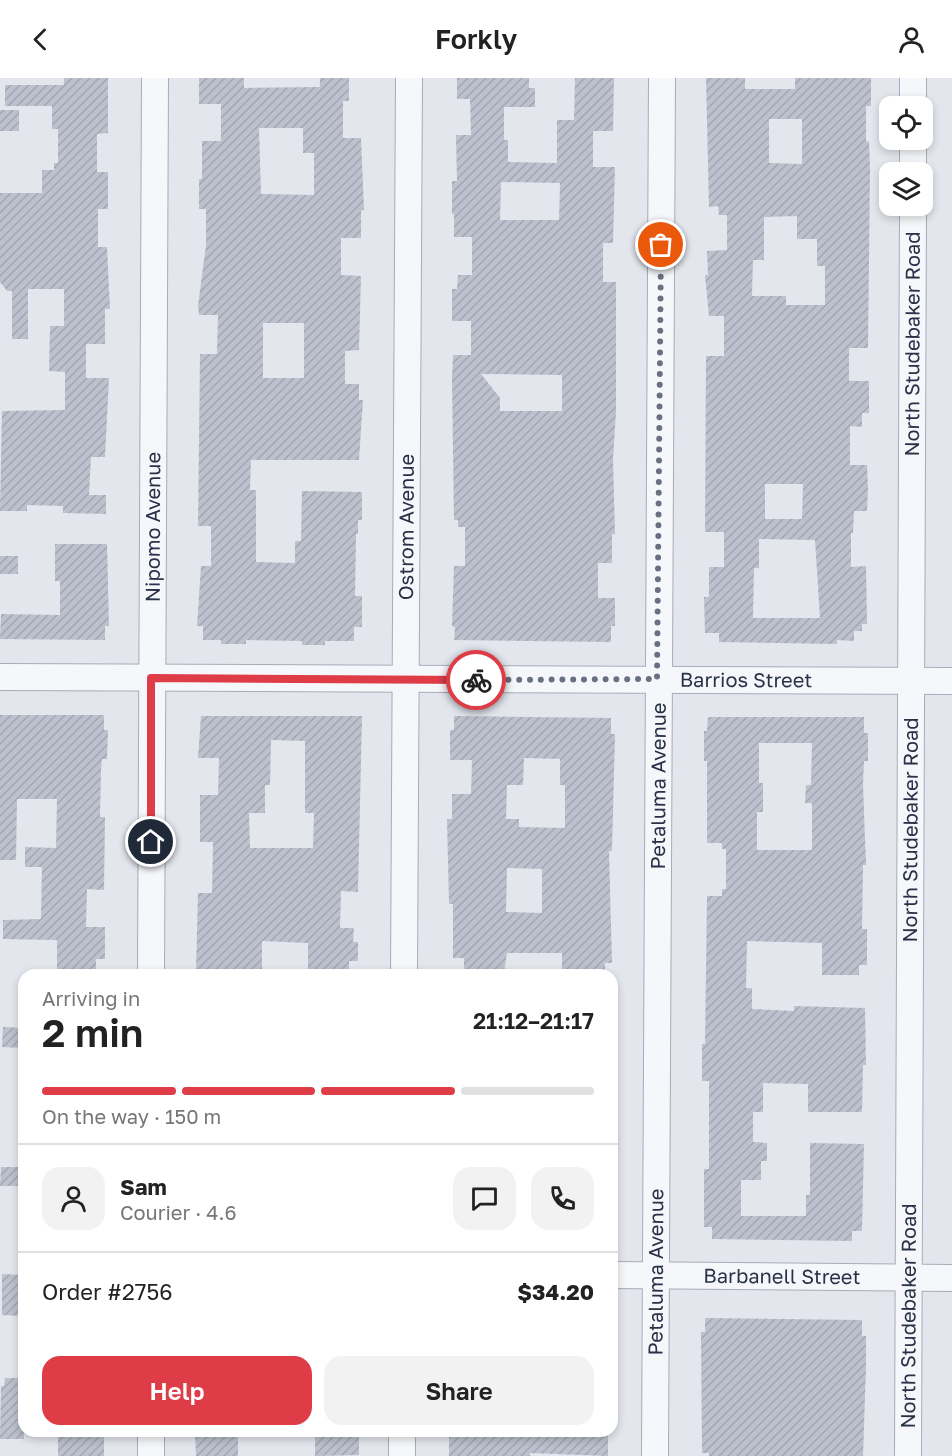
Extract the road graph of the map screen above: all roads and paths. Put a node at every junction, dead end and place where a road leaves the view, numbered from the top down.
1 (155, 78) edge
2 (409, 78) edge
3 (662, 78) edge
4 (914, 78) edge
5 (913, 96) edge
6 (913, 216) edge
7 (0, 677) edge
8 (151, 678) junction
9 (657, 679) junction
10 (405, 680) junction
11 (911, 681) junction
12 (952, 681) edge
13 (151, 969) edge
14 (404, 969) edge
15 (618, 1275) edge
16 (655, 1275) junction
17 (909, 1277) junction
18 (952, 1278) edge
19 (151, 1437) edge
20 (402, 1437) edge
21 (151, 1456) edge
22 (402, 1456) edge
23 (655, 1456) edge
24 (909, 1456) edge

1 - 8 street, Nipomo Avenue
2 - 10 street, Ostrom Avenue
3 - 9 street, Petaluma Avenue
4 - 5 street
6 - 11 street, North Studebaker Road
7 - 8 street, Barrios Street
8 - 10 street, Barrios Street
8 - 13 street, Nipomo Avenue
9 - 10 street, Barrios Street
9 - 11 street, Barrios Street
9 - 16 street, Petaluma Avenue
10 - 14 street, Ostrom Avenue
11 - 12 street, Barrios Street
11 - 17 street, North Studebaker Road
15 - 16 street, Barbanell Street
16 - 17 street, Barbanell Street
16 - 23 street, Petaluma Avenue
17 - 18 street, Barbanell Street
17 - 24 street, North Studebaker Road
19 - 21 street
20 - 22 street

